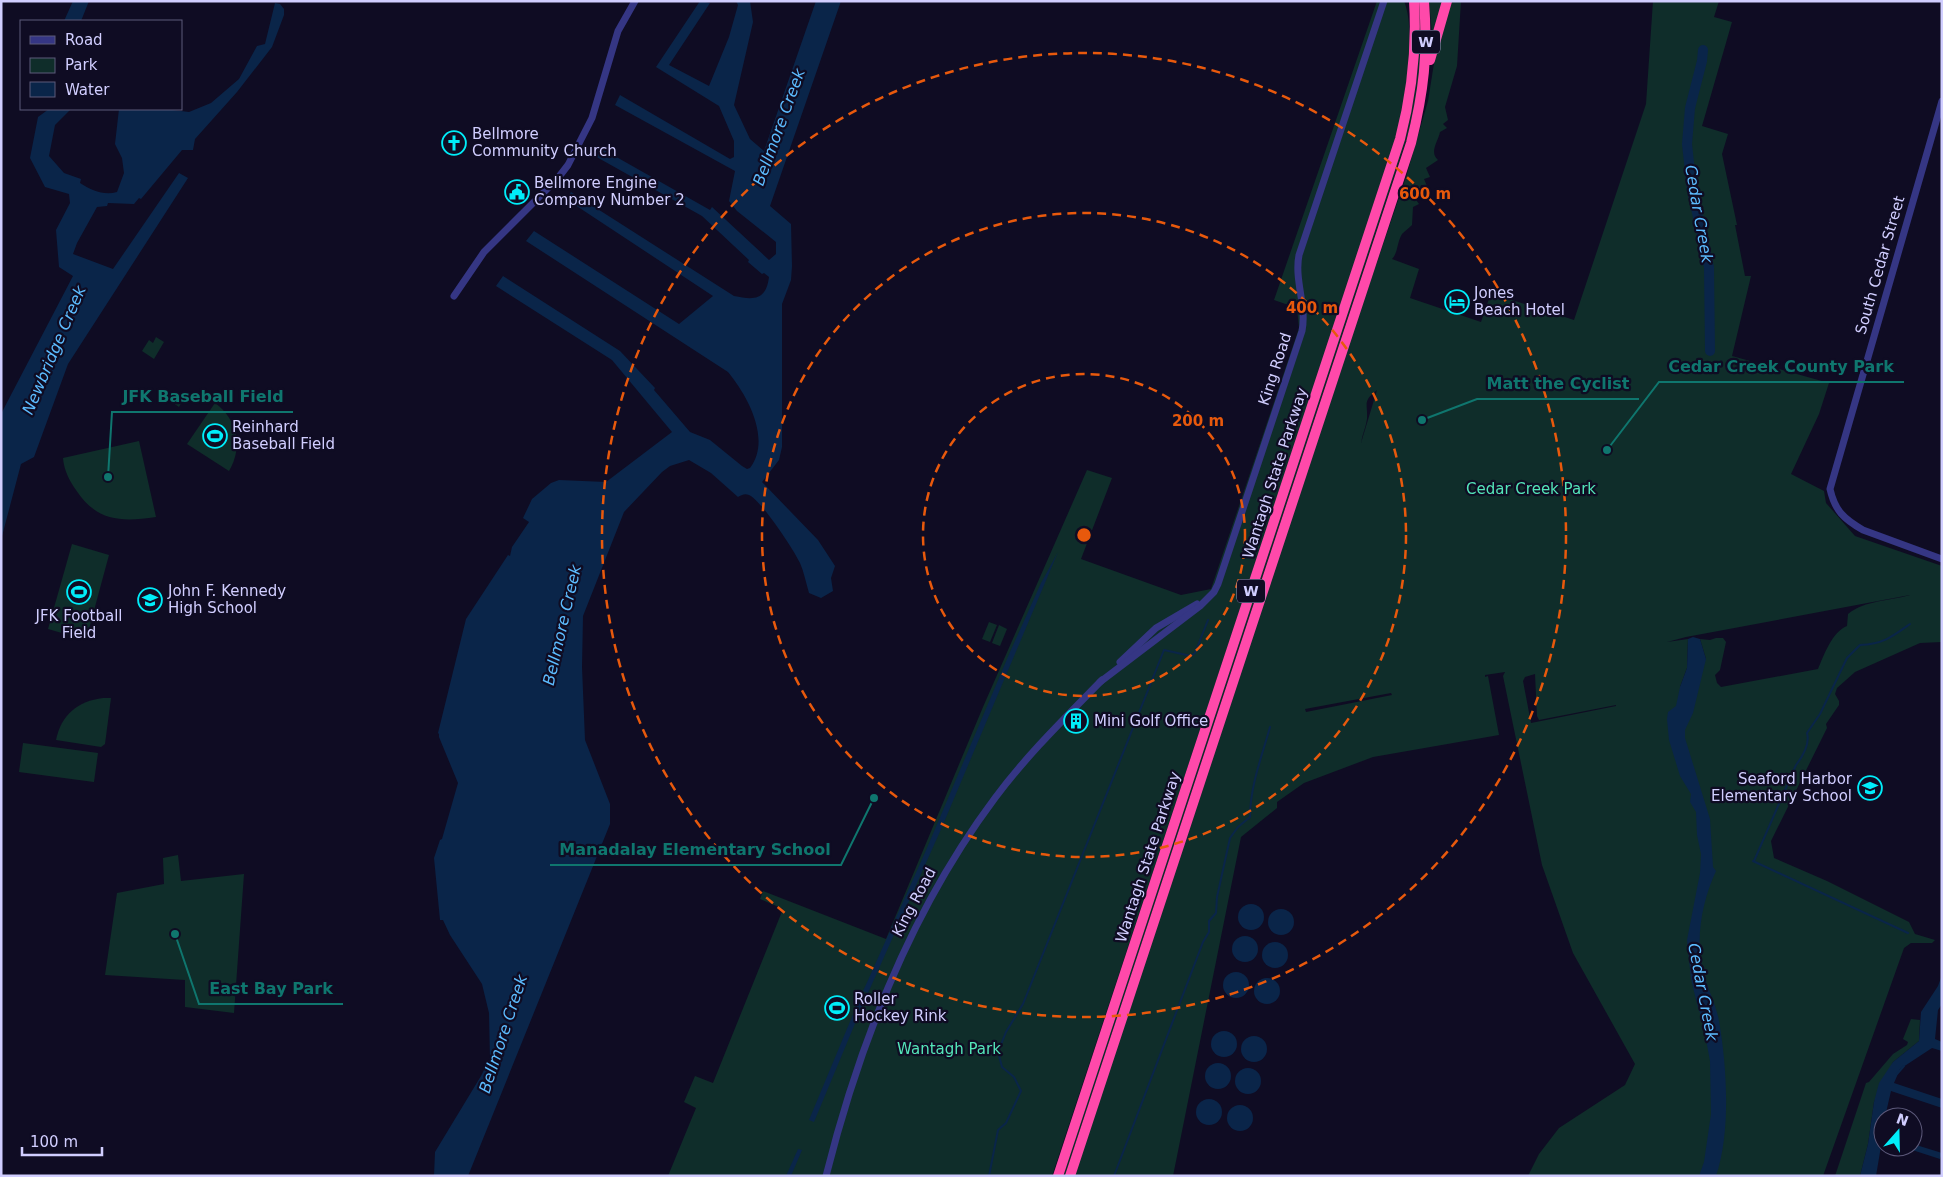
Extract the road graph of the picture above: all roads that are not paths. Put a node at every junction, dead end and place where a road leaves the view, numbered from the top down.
1 (635, 1) edge
2 (1384, 1) edge
3 (1406, 1) edge
4 (1414, 1) edge
5 (1424, 1) edge
6 (1447, 1) edge
7 (1413, 83) junction
8 (1424, 83) junction
9 (1942, 101) edge
10 (454, 296) dead end
11 (1942, 560) edge
12 (826, 1176) edge
13 (1058, 1176) edge
14 (1070, 1176) edge

1 - 10 street
2 - 12 street, King Road
3 - 7 highway
4 - 7 highway, Wantagh State Parkway / W
5 - 8 highway, Wantagh State Parkway / W
6 - 8 highway
7 - 13 highway, Wantagh State Parkway / W
8 - 14 highway, Wantagh State Parkway / W
9 - 11 street, South Cedar Street

